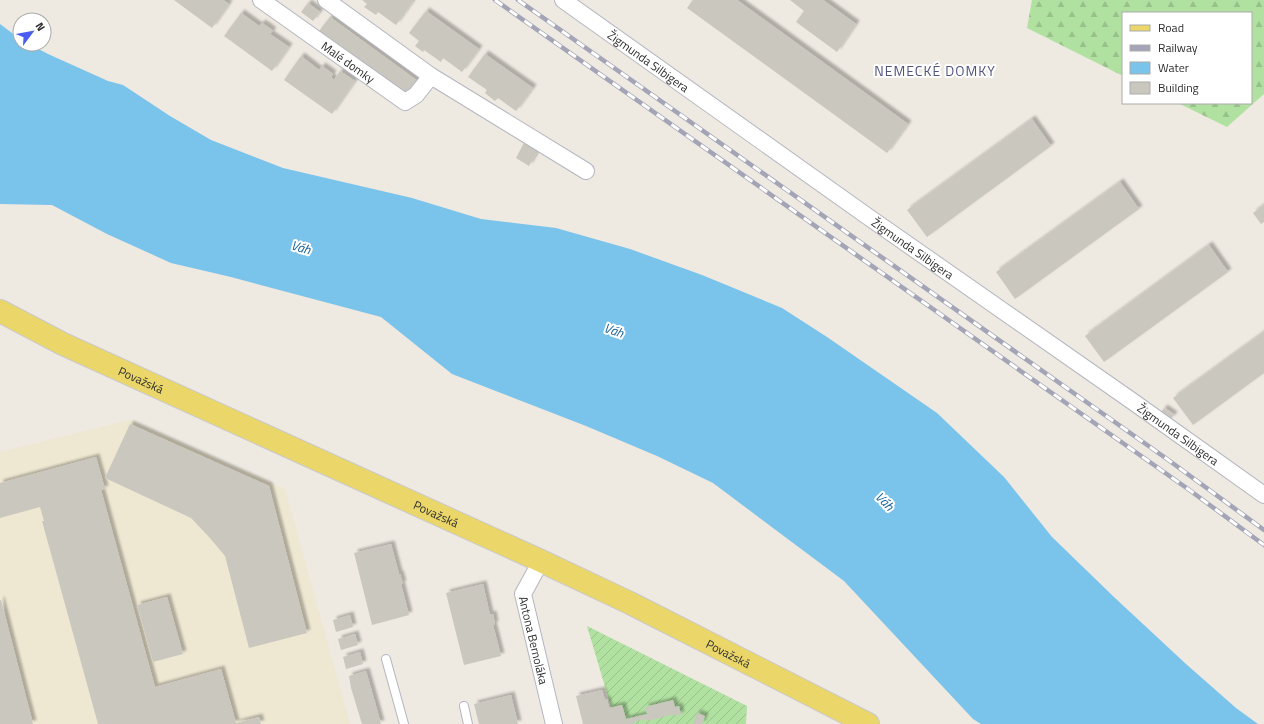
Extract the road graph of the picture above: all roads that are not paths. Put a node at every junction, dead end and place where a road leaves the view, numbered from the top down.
1 (261, 0) edge
2 (326, 0) edge
3 (563, 0) edge
4 (431, 76) junction
5 (586, 171) dead end
6 (0, 310) edge
7 (1264, 495) edge
8 (541, 561) junction
9 (386, 659) dead end
10 (464, 706) dead end
11 (404, 724) edge
12 (468, 724) edge
13 (554, 724) edge
14 (868, 724) edge

1 - 4 street, Malé domky
2 - 4 street
3 - 7 street, Žigmunda Silbigera
4 - 5 street
6 - 8 main road, Považská
8 - 13 street, Antona Bernoláka
8 - 14 main road, Považská
9 - 11 lane
10 - 12 lane

